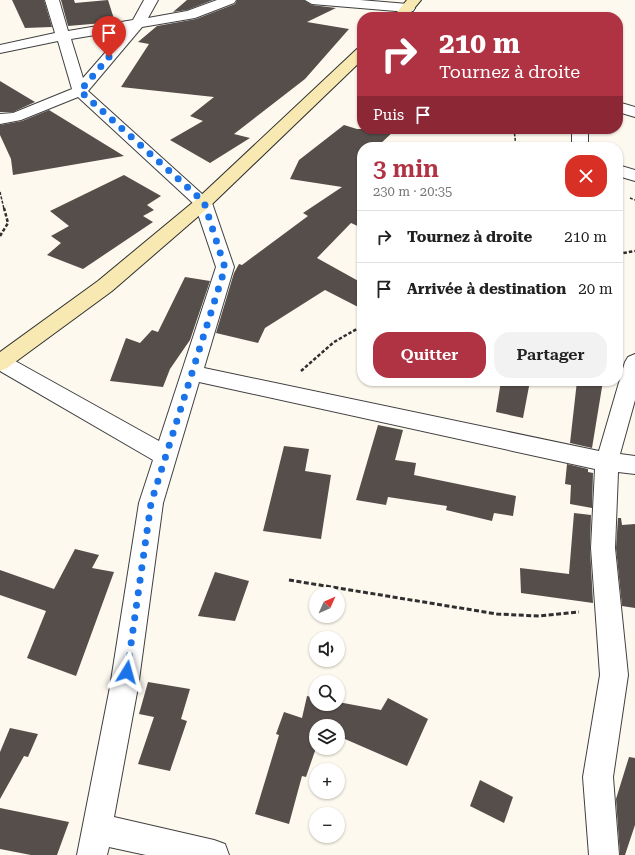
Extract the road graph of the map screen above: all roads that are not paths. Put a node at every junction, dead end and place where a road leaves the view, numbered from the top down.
1 (52, 0) edge
2 (151, 0) edge
3 (229, 0) edge
4 (312, 0) edge
5 (408, 8) edge
6 (138, 23) junction
7 (63, 36) junction
8 (0, 49) edge
9 (357, 57) edge
10 (80, 91) junction
11 (623, 108) edge
12 (635, 112) edge
13 (0, 118) edge
14 (623, 172) edge
15 (635, 176) edge
16 (204, 202) junction
17 (1, 362) edge
18 (635, 362) edge
19 (191, 373) junction
20 (166, 456) junction
21 (607, 462) junction
22 (635, 466) edge
23 (95, 842) edge
24 (214, 855) edge
25 (604, 855) edge

1 - 7 street
2 - 6 street
3 - 6 street
4 - 5 street
6 - 7 street
6 - 10 street
7 - 8 street
7 - 10 street
9 - 16 main road
10 - 13 street
10 - 16 street
11 - 12 street
14 - 15 street
16 - 17 main road
16 - 19 street
17 - 20 street
18 - 21 street
19 - 20 street
19 - 21 street
20 - 23 street
21 - 22 street
21 - 25 street
23 - 24 street

